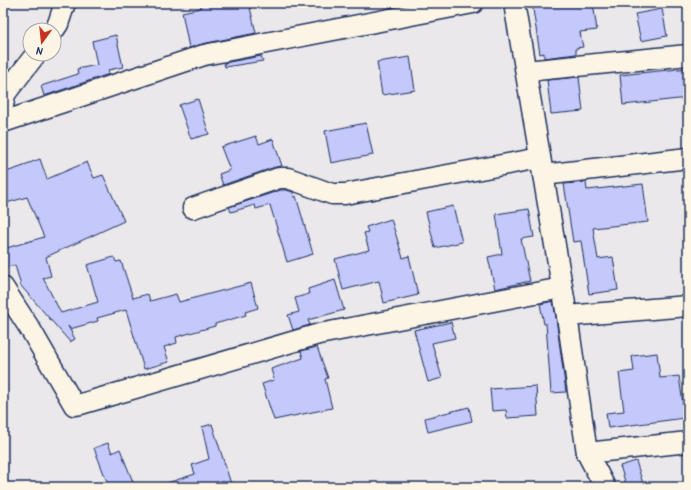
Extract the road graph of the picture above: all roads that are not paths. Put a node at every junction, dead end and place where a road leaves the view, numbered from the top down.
1 (65, 3) edge
2 (474, 3) edge
3 (514, 3) edge
4 (59, 22) edge
5 (688, 55) edge
6 (30, 62) edge
7 (526, 71) junction
8 (4, 99) edge
9 (3, 122) edge
10 (688, 158) edge
11 (542, 166) junction
12 (194, 208) dead end
13 (3, 287) edge
14 (562, 288) junction
15 (688, 306) edge
16 (567, 316) junction
17 (688, 442) edge
18 (587, 453) junction
19 (605, 487) edge

1 - 4 street
2 - 9 street
3 - 7 street
5 - 7 street
6 - 8 street
7 - 11 street
10 - 11 street
11 - 12 street
11 - 14 street
13 - 14 street
14 - 16 street
15 - 16 street
16 - 18 street
17 - 18 street
18 - 19 street

